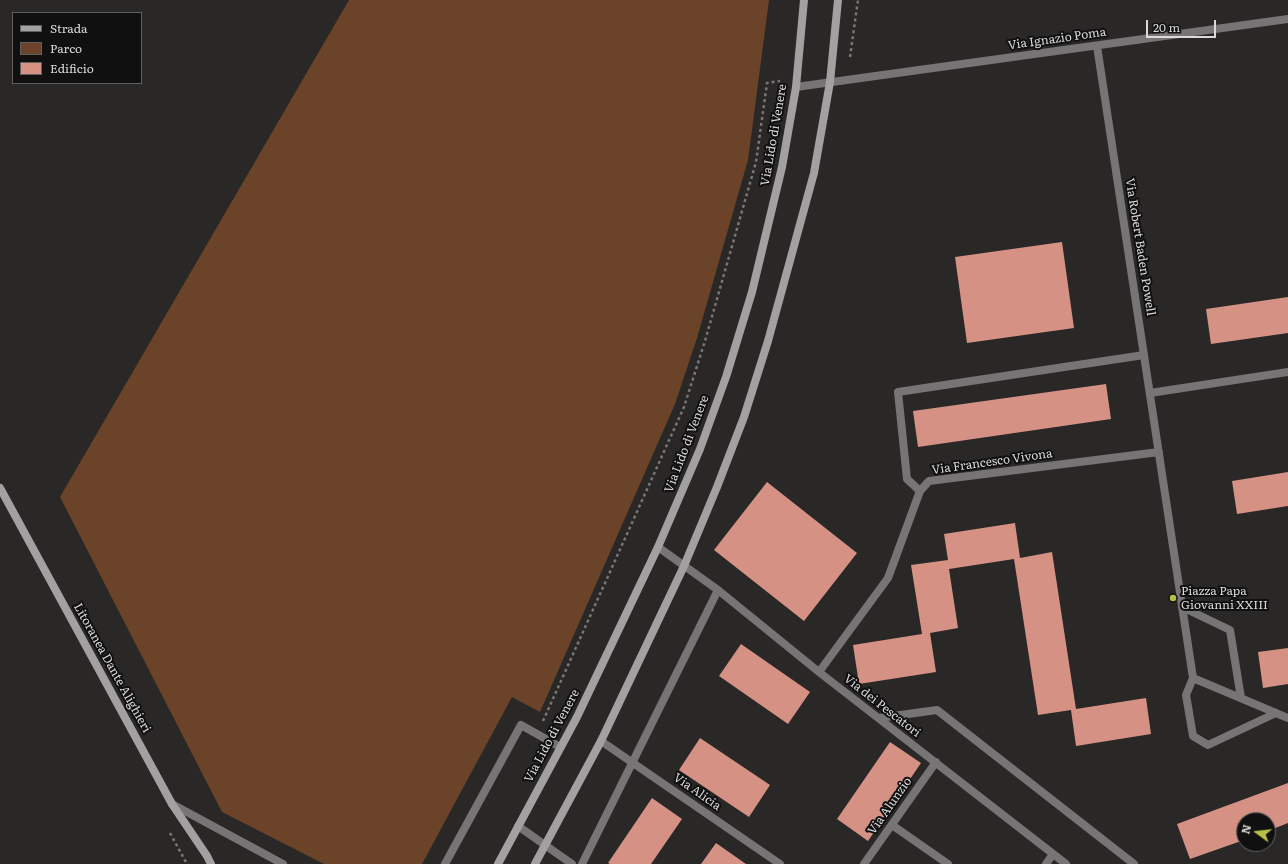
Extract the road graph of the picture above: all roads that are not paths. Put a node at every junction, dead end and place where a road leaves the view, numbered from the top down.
1 (804, 0) edge
2 (838, 0) edge
3 (1288, 19) edge
4 (1097, 46) junction
5 (830, 82) junction
6 (796, 87) junction
7 (1144, 355) junction
8 (1288, 372) edge
9 (1150, 393) junction
10 (1159, 452) junction
11 (0, 488) edge
12 (920, 491) junction
13 (658, 547) junction
14 (684, 566) junction
15 (718, 590) junction
16 (1182, 607) junction
17 (819, 672) junction
18 (1192, 678) junction
19 (1241, 698) junction
20 (1276, 713) junction
21 (879, 718) junction
22 (1288, 718) edge
23 (601, 741) junction
24 (560, 747) junction
25 (632, 762) junction
26 (936, 762) junction
27 (172, 804) junction
28 (892, 825) junction
29 (518, 826) junction
30 (545, 844) junction
31 (1053, 854) junction
32 (207, 856) junction
33 (211, 864) edge
34 (215, 864) edge
35 (283, 864) edge
36 (445, 864) edge
37 (498, 864) edge
38 (535, 864) edge
39 (572, 864) edge
40 (582, 864) edge
41 (780, 864) edge
42 (864, 864) edge
43 (948, 864) edge
44 (1046, 864) edge
45 (1066, 864) edge
46 (1134, 864) edge

1 - 6 street, Via Lido di Venere
2 - 5 street
3 - 4 street, Via Ignazio Poma
4 - 5 street, Via Ignazio Poma
4 - 7 street, Via Robert Baden Powell
5 - 6 street, Via Ignazio Poma
5 - 14 street
6 - 13 street, Via Lido di Venere
7 - 9 street, Via Robert Baden Powell
7 - 12 street
8 - 9 street
9 - 10 street, Via Robert Baden Powell
10 - 12 street, Via Francesco Vivona
10 - 16 street, Via Robert Baden Powell
11 - 27 street, Litoranea Dante Alighieri
12 - 17 street
13 - 14 street, Via dei Pescatori
13 - 24 street, Via Lido di Venere
14 - 15 street, Via dei Pescatori
14 - 23 street
15 - 17 street, Via dei Pescatori
15 - 25 street
16 - 18 street, Via Robert Baden Powell
16 - 19 street
17 - 21 street, Via dei Pescatori
18 - 19 street
18 - 20 street
19 - 20 street
20 - 22 street
21 - 26 street, Via dei Pescatori
21 - 46 street
23 - 25 street, Via Alicia
23 - 30 street
24 - 29 street, Via Lido di Venere
24 - 36 street
25 - 40 street
25 - 41 street, Via Alicia
26 - 28 street, Via Alunzio
26 - 31 street, Via dei Pescatori
27 - 32 street, Litoranea Dante Alighieri
27 - 35 street
28 - 42 street, Via Alunzio
28 - 43 street
29 - 30 street
29 - 37 street, Via Lido di Venere
30 - 38 street
30 - 39 street
31 - 44 street
31 - 45 street, Via dei Pescatori
32 - 33 street
32 - 34 street

